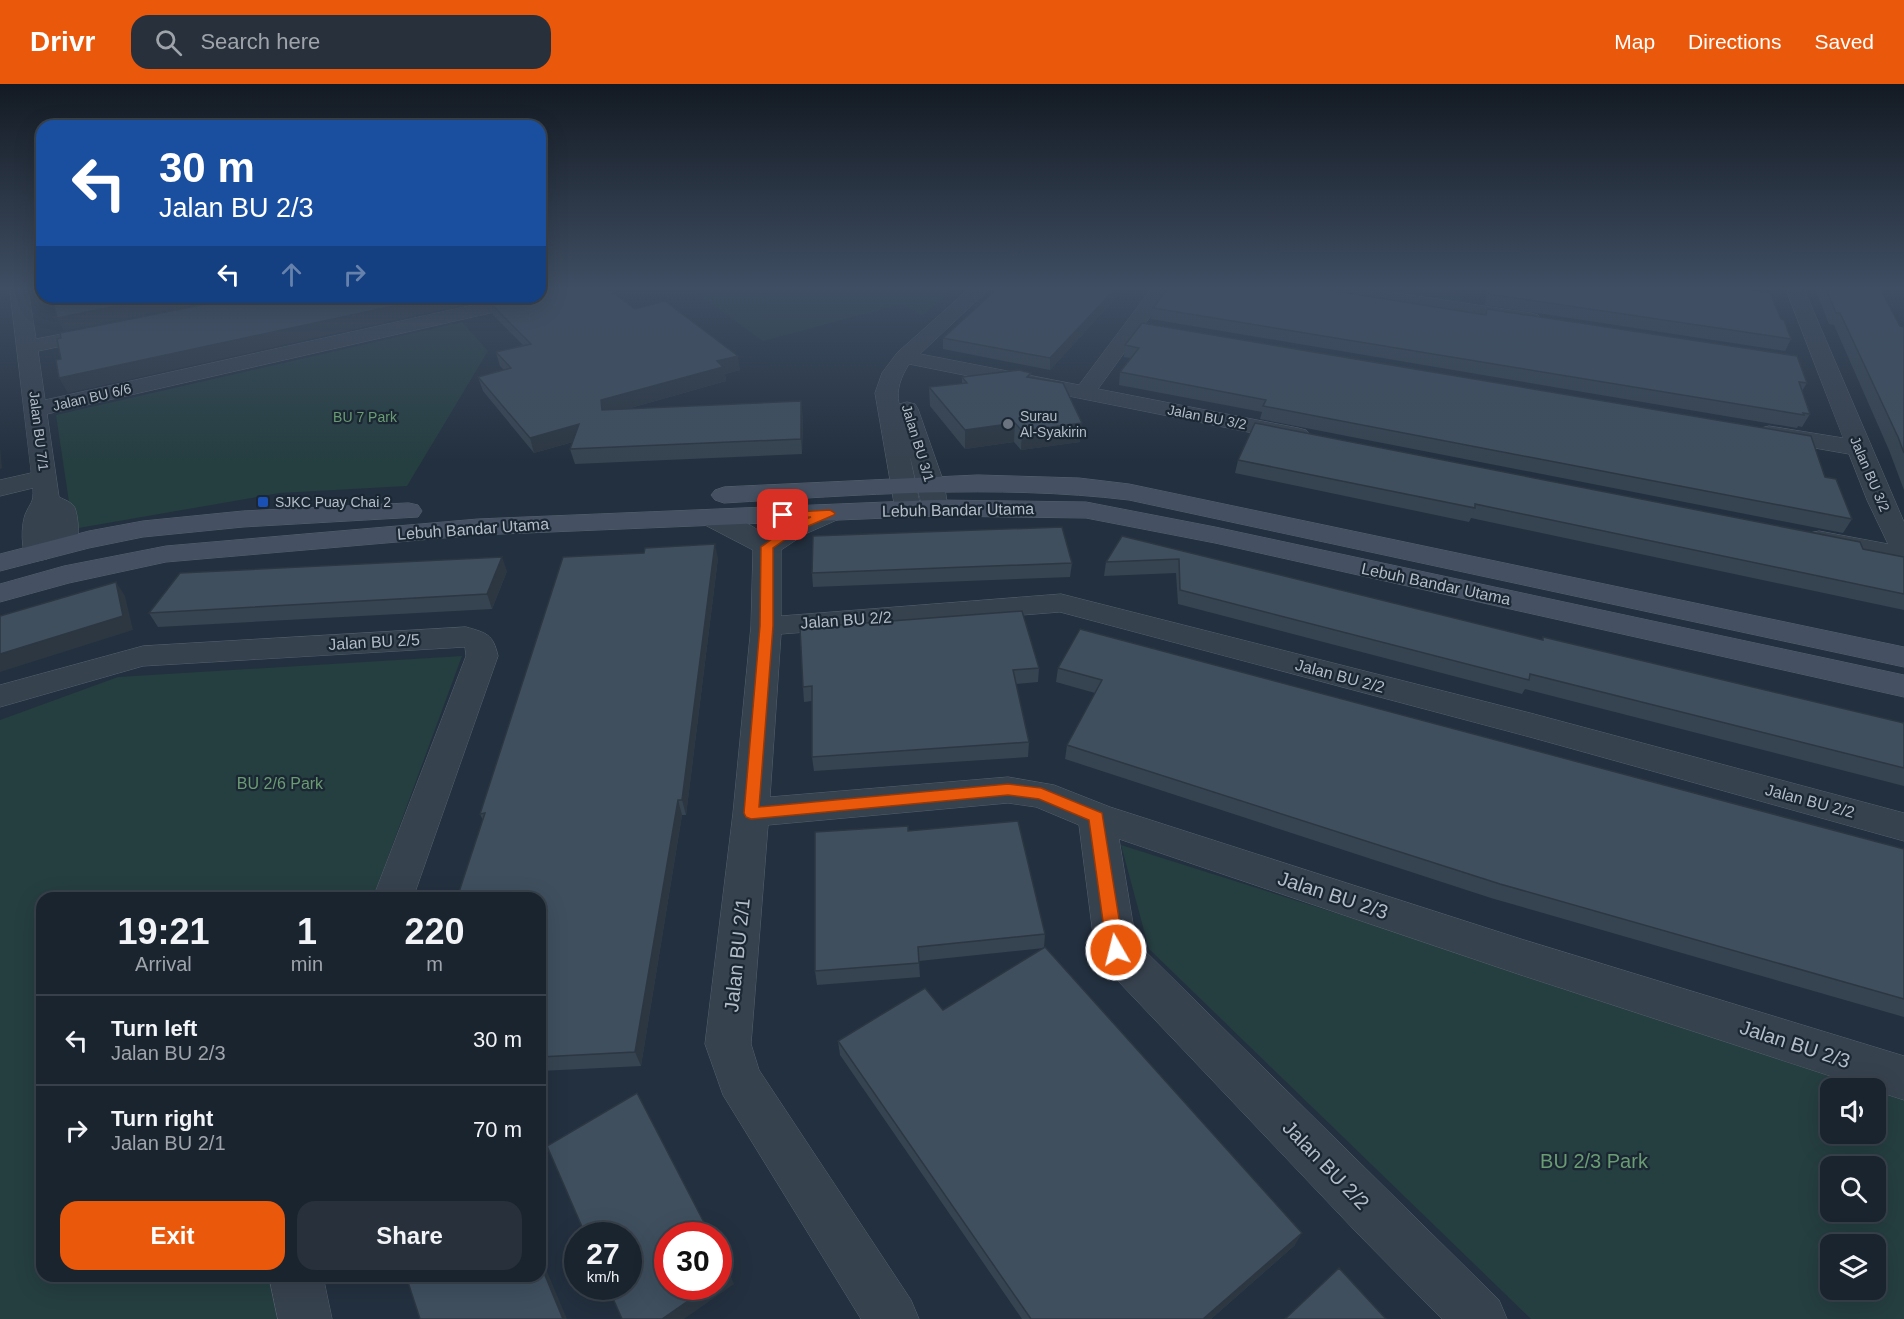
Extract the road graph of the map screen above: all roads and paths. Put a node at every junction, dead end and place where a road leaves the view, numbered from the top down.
1 (28, 347) edge
2 (315, 347) edge
3 (916, 347) edge
4 (1118, 347) edge
5 (1816, 347) edge
6 (904, 357) junction
7 (1802, 361) edge
8 (1825, 365) junction
9 (1084, 393) junction
10 (37, 410) junction
11 (1743, 429) edge
12 (1316, 438) edge
13 (1859, 448) junction
14 (0, 488) edge
15 (46, 489) junction
16 (919, 496) junction
17 (830, 513) junction
18 (712, 518) junction
19 (1795, 534) edge
20 (64, 545) junction
21 (767, 547) junction
22 (37, 553) junction
23 (166, 554) junction
24 (0, 563) edge
25 (0, 594) edge
26 (766, 626) junction
27 (1904, 657) edge
28 (1904, 686) edge
29 (0, 696) edge
30 (751, 813) junction
31 (1097, 817) junction
32 (1904, 826) edge
33 (395, 892) edge
34 (1904, 1078) edge
35 (297, 1282) edge
36 (881, 1315) edge
37 (305, 1319) edge
38 (1480, 1319) edge

1 - 10 street, Jalan BU 7/1
2 - 10 street, Jalan BU 6/6
3 - 6 street, Jalan BU 3/1
4 - 9 street
5 - 8 street, Jalan BU 3/2
6 - 9 street, Jalan BU 3/2
6 - 16 street, Jalan BU 3/1
7 - 8 street
8 - 13 street, Jalan BU 3/2
9 - 12 street, Jalan BU 3/2
10 - 15 street, Jalan BU 7/1
11 - 13 street
13 - 19 street, Jalan BU 3/2
14 - 15 street
15 - 20 street
15 - 22 street, Jalan BU 7/1
16 - 17 main road, Lebuh Bandar Utama
16 - 20 main road, Lebuh Bandar Utama
16 - 27 main road, Lebuh Bandar Utama
16 - 28 main road, Lebuh Bandar Utama
17 - 18 main road, Lebuh Bandar Utama
17 - 21 street
18 - 21 street
18 - 23 main road, Lebuh Bandar Utama
20 - 22 main road, Lebuh Bandar Utama
21 - 26 street, Jalan BU 2/1
22 - 23 main road
22 - 24 main road, Lebuh Bandar Utama
23 - 25 main road, Lebuh Bandar Utama
26 - 30 street, Jalan BU 2/1
26 - 32 street, Jalan BU 2/2
29 - 33 street, Jalan BU 2/5
30 - 31 street, Jalan BU 2/3
30 - 36 street, Jalan BU 2/1
31 - 34 street, Jalan BU 2/3
31 - 38 street, Jalan BU 2/2
35 - 37 street

